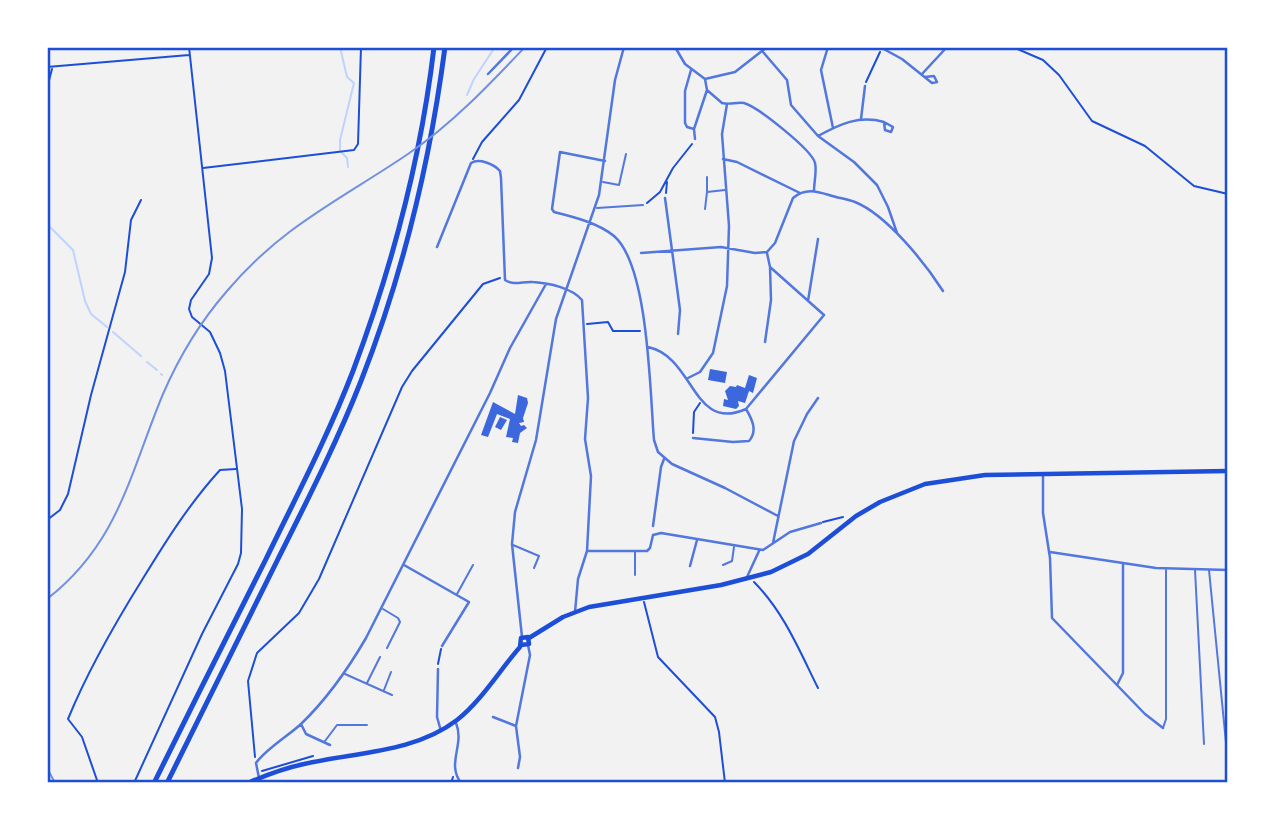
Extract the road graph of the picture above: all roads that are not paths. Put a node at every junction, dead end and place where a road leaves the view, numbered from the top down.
1 (433, 47) edge
2 (445, 47) edge
3 (514, 47) edge
4 (624, 47) edge
5 (675, 47) edge
6 (767, 47) edge
7 (828, 47) edge
8 (838, 47) edge
9 (845, 47) edge
10 (947, 47) edge
11 (880, 49) edge
12 (886, 49) edge
13 (763, 52) junction
14 (691, 70) junction
15 (488, 74) dead end
16 (705, 79) junction
17 (865, 86) road end
18 (707, 90) junction
19 (727, 104) junction
20 (861, 119) junction
21 (884, 122) dead end
22 (833, 128) junction
23 (694, 130) junction
24 (818, 136) junction
25 (695, 139) road end
26 (626, 154) dead end
27 (723, 159) junction
28 (605, 161) junction
29 (707, 177) dead end
30 (602, 182) junction
31 (726, 190) junction
32 (814, 191) junction
33 (707, 192) junction
34 (800, 193) junction
35 (665, 198) road end
36 (643, 205) road end
37 (596, 208) junction
38 (705, 209) dead end
39 (591, 224) junction
40 (898, 236) junction
41 (818, 239) dead end
42 (437, 247) dead end
43 (730, 247) junction
44 (672, 250) junction
45 (766, 252) junction
46 (641, 253) dead end
47 (770, 267) junction
48 (546, 284) junction
49 (566, 289) junction
50 (943, 291) dead end
51 (808, 301) junction
52 (678, 334) dead end
53 (765, 342) dead end
54 (648, 347) junction
55 (688, 378) junction
56 (818, 397) dead end
57 (746, 409) junction
58 (693, 438) road end
59 (664, 459) junction
60 (1228, 471) edge
61 (1043, 474) junction
62 (778, 516) junction
63 (821, 523) road end
64 (653, 526) dead end
65 (697, 540) junction
66 (773, 543) junction
67 (512, 544) junction
68 (734, 546) junction
69 (760, 550) junction
70 (587, 551) junction
71 (635, 551) junction
72 (1049, 552) junction
73 (1123, 562) junction
74 (404, 565) junction
75 (473, 565) dead end
76 (723, 565) dead end
77 (690, 566) dead end
78 (534, 568) dead end
79 (1167, 569) junction
80 (1195, 569) junction
81 (1209, 569) junction
82 (1228, 570) edge
83 (635, 575) dead end
84 (749, 580) junction
85 (457, 595) junction
86 (382, 608) junction
87 (575, 612) junction
88 (522, 636) junction
89 (529, 638) junction
90 (521, 645) junction
91 (528, 645) junction
92 (442, 646) road end
93 (387, 648) dead end
94 (380, 657) dead end
95 (438, 669) road end
96 (391, 672) dead end
97 (344, 673) junction
98 (366, 684) junction
99 (1117, 685) junction
100 (384, 691) junction
101 (392, 695) dead end
102 (493, 717) dead end
103 (455, 721) junction
104 (301, 724) junction
105 (367, 725) dead end
106 (516, 726) junction
107 (1163, 728) joint
108 (441, 731) junction
109 (324, 742) junction
110 (1204, 744) dead end
111 (330, 745) dead end
112 (1227, 753) edge
113 (519, 768) dead end
114 (258, 776) junction
115 (154, 783) edge
116 (167, 783) edge
117 (248, 783) edge
118 (461, 783) edge

1 - 115 highway
2 - 116 highway
3 - 15 street
4 - 28 street
5 - 14 street
6 - 13 street
7 - 22 street
8 - 9 street
10 - 12 street
11 - 12 street
13 - 16 street
13 - 24 street
14 - 16 street
14 - 23 street
16 - 18 street
17 - 20 street
18 - 19 street
18 - 23 street
19 - 27 street
19 - 32 street
20 - 21 street
20 - 22 street
22 - 24 street
23 - 25 street
24 - 40 street
26 - 30 lane
27 - 31 street
27 - 34 street
28 - 30 street
28 - 39 street
29 - 33 lane
30 - 37 street
31 - 33 lane
31 - 43 street
32 - 34 street
32 - 40 street
33 - 38 lane
34 - 45 street
35 - 44 street
36 - 37 lane
37 - 39 street
39 - 49 street
39 - 54 street
40 - 50 street
41 - 51 street
42 - 48 street
43 - 44 street
43 - 45 street
43 - 55 street
44 - 46 street
44 - 52 street
45 - 47 street
47 - 51 street
47 - 53 street
48 - 49 street
48 - 74 street
49 - 67 street
49 - 70 street
51 - 57 street
54 - 55 street
54 - 59 street
55 - 57 street
56 - 62 street
57 - 58 street
59 - 62 street
59 - 64 street
60 - 61 main road
61 - 72 street
61 - 84 main road
62 - 66 street
63 - 66 street
65 - 68 street
65 - 71 street
65 - 77 street
66 - 69 street
67 - 78 lane
67 - 88 street
68 - 69 street
68 - 76 lane
69 - 84 street
70 - 71 street
70 - 87 street
71 - 83 lane
72 - 73 street
72 - 99 street
73 - 79 street
73 - 99 street
74 - 85 street
74 - 86 street
75 - 85 lane
79 - 80 street
79 - 107 lane
80 - 81 street
80 - 110 lane
81 - 82 street
81 - 112 lane
84 - 87 main road
85 - 92 street
86 - 93 lane
86 - 97 street
87 - 89 main road
88 - 89 main road
88 - 90 main road
89 - 91 main road
90 - 91 main road
90 - 103 main road
91 - 106 street
94 - 98 lane
95 - 108 street
96 - 100 lane
97 - 98 lane
97 - 104 street
98 - 100 lane
99 - 107 street
100 - 101 lane
102 - 106 street
103 - 108 main road
103 - 118 street
104 - 109 street
104 - 114 street
105 - 109 lane
106 - 113 street
108 - 114 main road
109 - 111 street
114 - 117 main road

